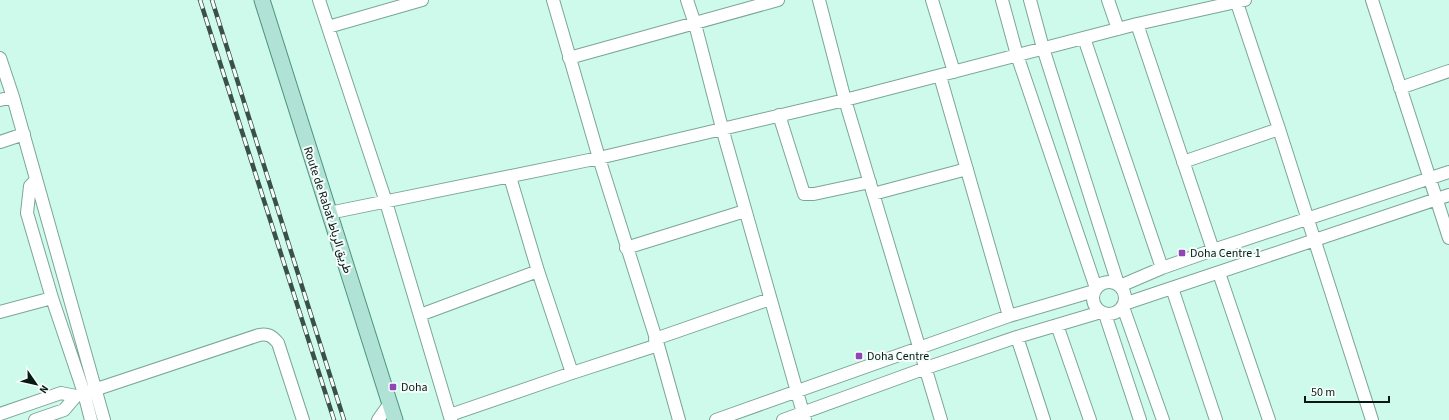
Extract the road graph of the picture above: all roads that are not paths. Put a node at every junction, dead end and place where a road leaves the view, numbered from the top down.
1 (262, 0) edge
2 (319, 0) edge
3 (422, 0) edge
4 (553, 0) edge
5 (688, 0) edge
6 (778, 0) edge
7 (819, 0) edge
8 (932, 0) edge
9 (1002, 0) edge
10 (1030, 0) edge
11 (1108, 0) edge
12 (1372, 0) edge
13 (1239, 1) edge
14 (695, 24) junction
15 (1137, 24) junction
16 (328, 27) junction
17 (1118, 29) junction
18 (1084, 38) junction
19 (1043, 48) junction
20 (1017, 55) junction
21 (569, 58) junction
22 (1, 66) edge
23 (1449, 71) edge
24 (954, 72) junction
25 (940, 76) junction
26 (1400, 88) junction
27 (13, 97) junction
28 (0, 100) edge
29 (845, 100) junction
30 (779, 115) junction
31 (722, 128) junction
32 (1279, 129) junction
33 (24, 134) junction
34 (0, 142) edge
35 (599, 158) junction
36 (1183, 162) junction
37 (967, 169) junction
38 (1449, 172) edge
39 (510, 177) junction
40 (1429, 178) junction
41 (36, 180) junction
42 (870, 182) junction
43 (873, 194) junction
44 (1449, 195) edge
45 (1436, 199) junction
46 (386, 202) junction
47 (745, 211) junction
48 (329, 213) junction
49 (1308, 218) junction
50 (1449, 238) edge
51 (1315, 240) junction
52 (626, 248) junction
53 (1213, 250) junction
54 (1162, 268) junction
55 (538, 271) junction
56 (1219, 273) junction
57 (1119, 285) junction
58 (1172, 288) junction
59 (1095, 290) junction
60 (52, 298) junction
61 (770, 299) junction
62 (1123, 306) junction
63 (0, 312) edge
64 (1103, 313) junction
65 (420, 315) junction
66 (1009, 316) junction
67 (1057, 325) junction
68 (1017, 337) junction
69 (657, 342) junction
70 (919, 348) junction
71 (926, 368) junction
72 (572, 373) junction
73 (796, 391) junction
74 (85, 393) junction
75 (390, 403) junction
76 (0, 414) edge
77 (804, 416) edge
78 (450, 418) edge
79 (35, 420) edge
80 (91, 420) edge
81 (104, 420) edge
82 (304, 420) edge
83 (378, 420) edge
84 (395, 420) edge
85 (679, 420) edge
86 (716, 420) edge
87 (783, 420) edge
88 (941, 420) edge
89 (1044, 420) edge
90 (1090, 420) edge
91 (1140, 420) edge
92 (1162, 420) edge
93 (1216, 420) edge
94 (1268, 420) edge
95 (1372, 420) edge

1 - 48 main road, Route de Rabat طريق الرباط
2 - 16 street
3 - 16 street
4 - 21 street
5 - 14 street
6 - 14 street
7 - 29 street
8 - 24 street
9 - 20 street
10 - 19 street
11 - 17 street
12 - 26 street
13 - 15 street
13 - 32 street
14 - 21 street
14 - 31 street
15 - 17 street
15 - 36 street
16 - 46 street
17 - 18 street
18 - 19 street
18 - 54 street
19 - 20 street
19 - 57 street
20 - 24 street
20 - 59 street
21 - 35 street
22 - 27 street
23 - 26 street
24 - 25 street
25 - 29 street
25 - 37 street
26 - 40 street
27 - 28 street
27 - 33 street
29 - 30 street
29 - 42 street
30 - 31 street
30 - 42 street
31 - 35 street
31 - 47 street
32 - 36 street
32 - 49 street
33 - 34 street
33 - 41 street
35 - 39 street
35 - 52 street
36 - 53 street
37 - 43 street
37 - 66 street
38 - 40 street
39 - 46 street
39 - 55 street
40 - 45 street
40 - 49 street
41 - 60 street
41 - 74 street
42 - 43 street
43 - 70 street
44 - 45 street
45 - 50 street
45 - 51 street
46 - 48 street
46 - 65 street
47 - 52 street
47 - 61 street
48 - 75 main road, Route de Rabat طريق الرباط
49 - 51 street
49 - 53 street
51 - 56 street
51 - 95 street
52 - 69 street
53 - 54 street
54 - 57 street
55 - 65 street
55 - 72 street
56 - 58 street
56 - 94 street
57 - 59 street
57 - 62 street
58 - 62 street
58 - 93 street
59 - 64 street
59 - 66 street
60 - 63 street
60 - 74 street
61 - 69 street
61 - 73 street
62 - 64 street
62 - 92 street
64 - 67 street
64 - 91 street
65 - 78 street
66 - 70 street
67 - 68 street
67 - 90 street
68 - 71 street
68 - 89 street
69 - 72 street
69 - 85 street
70 - 71 street
70 - 73 street
71 - 77 street
71 - 88 street
72 - 78 street
73 - 77 street
73 - 86 street
74 - 76 street
74 - 79 street
74 - 80 street
74 - 81 street
74 - 82 street
75 - 83 street
75 - 84 main road, Route de Rabat طريق الرباط
77 - 87 street

